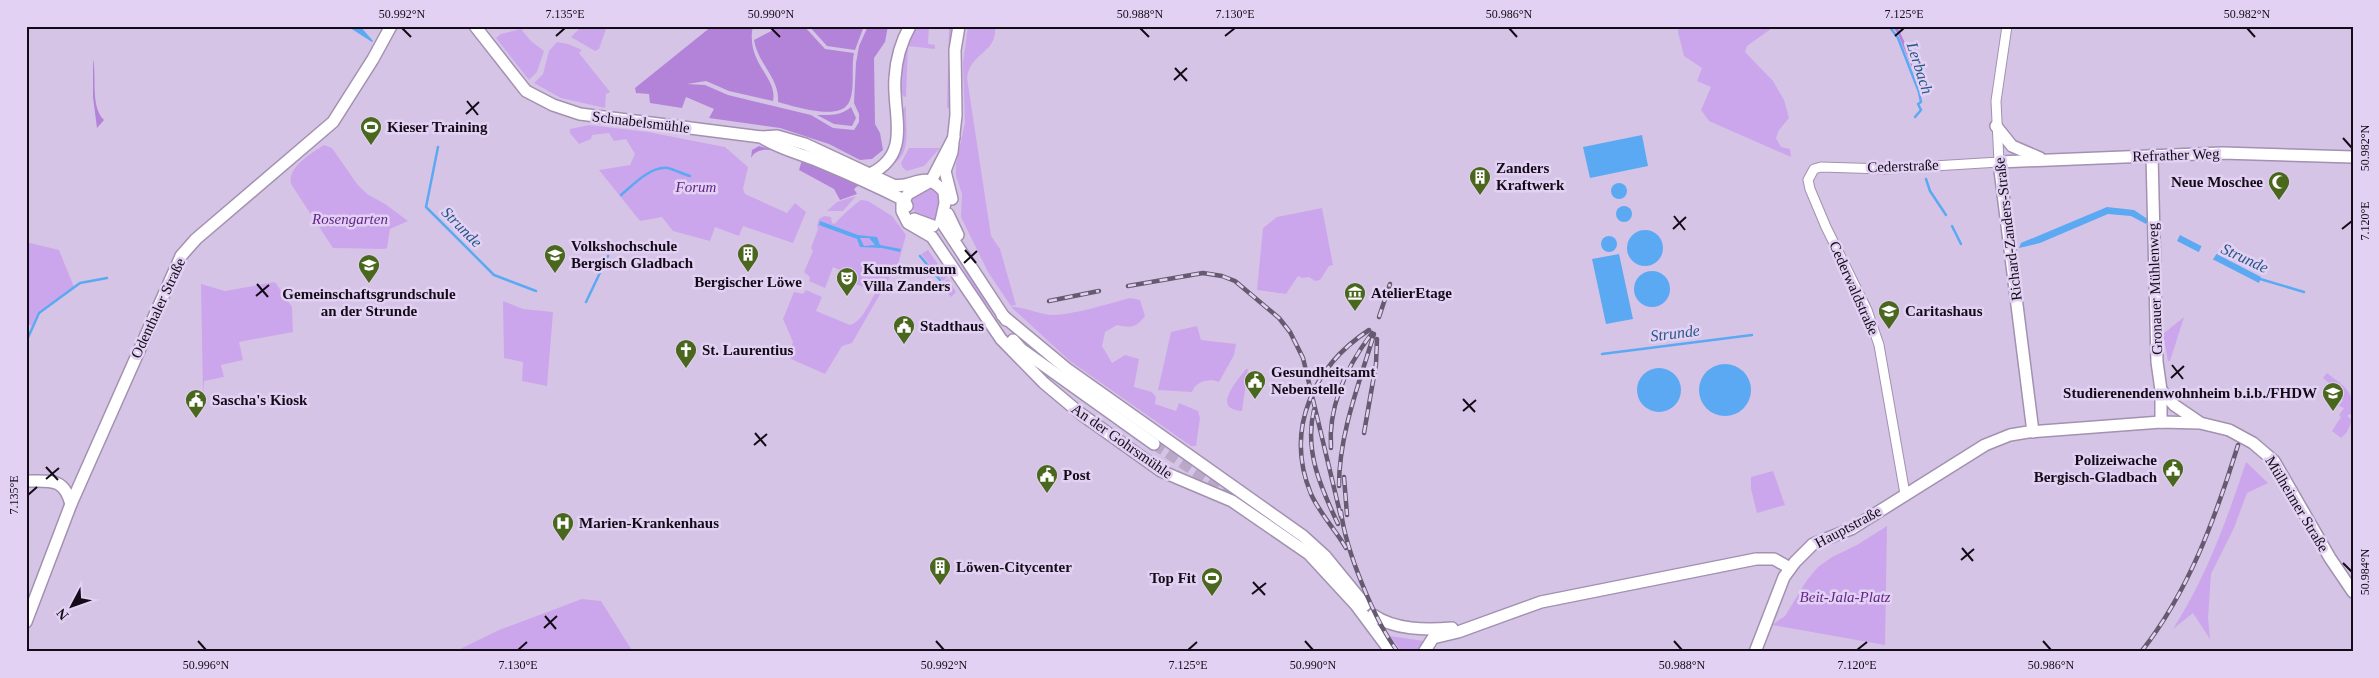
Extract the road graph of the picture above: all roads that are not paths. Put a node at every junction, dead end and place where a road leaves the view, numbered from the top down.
1 (391, 26) edge
2 (476, 26) edge
3 (910, 26) edge
4 (959, 26) edge
5 (2007, 26) edge
6 (1996, 126) junction
7 (761, 137) junction
8 (954, 137) junction
9 (2152, 155) junction
10 (2353, 157) edge
11 (2044, 160) junction
12 (1999, 162) junction
13 (870, 174) junction
14 (1810, 174) joint
15 (931, 181) junction
16 (903, 204) junction
17 (941, 220) junction
18 (920, 230) junction
19 (964, 282) junction
20 (980, 304) junction
21 (1002, 315) junction
22 (1038, 360) junction
23 (2161, 390) junction
24 (2161, 422) junction
25 (2200, 423) junction
26 (2229, 430) joint
27 (2033, 432) junction
28 (1154, 444) tunnel mouth
29 (1201, 464) junction
30 (30, 481) dead end
31 (1196, 487) junction
32 (1905, 494) junction
33 (71, 504) junction
34 (1790, 568) junction
35 (2353, 592) edge
36 (1373, 614) junction
37 (26, 622) edge
38 (1466, 628) junction
39 (1391, 652) edge
40 (1401, 652) edge
41 (1424, 652) edge
42 (1755, 652) edge

1 - 33 main road, Odenthaler Straße
2 - 7 main road, Schnabelsmühle
3 - 13 main road
4 - 8 main road
5 - 6 street, Richard-Zanders-Straße
6 - 11 main road
6 - 12 street, Richard-Zanders-Straße
7 - 13 main road, Schnabelsmühle
7 - 16 main road, Schnabelsmühle
8 - 15 main road
8 - 17 main road
9 - 10 main road, Refrather Weg
9 - 11 main road, Refrather Weg
9 - 23 main road, Gronauer Mühlenweg
11 - 12 main road, Refrather Weg
12 - 14 street, Cederstraße
12 - 27 main road, Richard-Zanders-Straße
13 - 15 main road, Schnabelsmühle
14 - 32 street, Cederwaldstraße
15 - 16 main road
15 - 17 main road
16 - 17 main road, Schnabelsmühle
16 - 18 main road, Schnabelsmühle
17 - 18 main road
17 - 19 main road, An der Gohrsmühle
17 - 21 main road
18 - 19 main road, An der Gohrsmühle
19 - 20 main road, An der Gohrsmühle
20 - 22 main road
20 - 31 main road, An der Gohrsmühle
21 - 22 main road
21 - 29 main road, An der Gohrsmühle
22 - 28 main road
23 - 24 main road, Gronauer Mühlenweg
23 - 25 main road
24 - 25 main road, Hauptstraße
24 - 27 main road, Hauptstraße
25 - 26 main road, Hauptstraße
26 - 35 main road, Mülheimer Straße
27 - 32 main road, Hauptstraße
29 - 31 main road
29 - 36 main road, An der Gohrsmühle
30 - 33 main road
31 - 39 main road, An der Gohrsmühle
32 - 34 main road, Hauptstraße
33 - 37 main road, Odenthaler Straße
34 - 38 main road
34 - 42 main road, Hauptstraße
36 - 38 main road
36 - 40 main road, An der Gohrsmühle
38 - 41 main road

